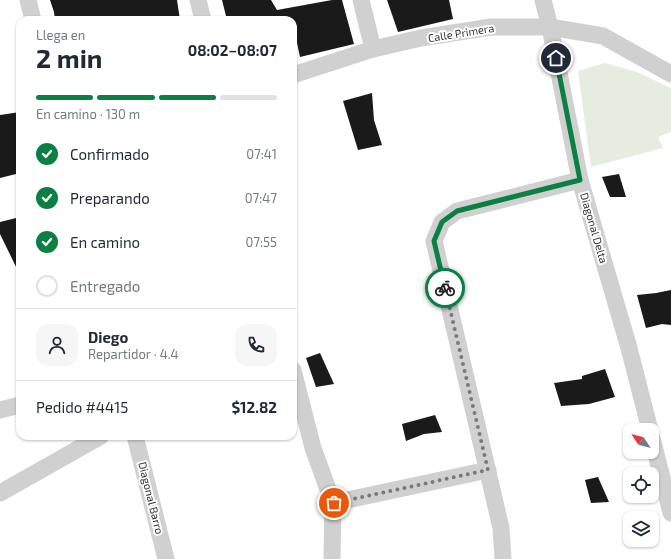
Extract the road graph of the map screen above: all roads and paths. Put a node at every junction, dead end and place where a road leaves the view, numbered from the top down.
1 (28, 0) edge
2 (198, 0) edge
3 (361, 0) edge
4 (543, 0) edge
5 (32, 16) edge
6 (202, 16) edge
7 (550, 27) junction
8 (373, 49) junction
9 (297, 74) edge
10 (671, 74) edge
11 (580, 180) junction
12 (297, 386) edge
13 (16, 407) edge
14 (0, 410) edge
15 (648, 423) edge
16 (94, 440) edge
17 (137, 440) edge
18 (657, 459) edge
19 (488, 470) junction
20 (0, 493) edge
21 (334, 503) junction
22 (671, 513) edge
23 (166, 559) edge
24 (332, 559) edge
25 (503, 559) edge

1 - 5 street
2 - 6 street
3 - 8 street
4 - 7 street, Diagonal Delta
7 - 8 street, Calle Primera
7 - 10 street, Calle Primera
7 - 11 street, Diagonal Delta
8 - 9 street, Calle Primera
11 - 15 street, Diagonal Delta
11 - 19 street
12 - 21 street
13 - 14 street
16 - 20 street
17 - 23 street, Diagonal Barro
18 - 22 street
19 - 21 street
19 - 25 street
21 - 24 street

